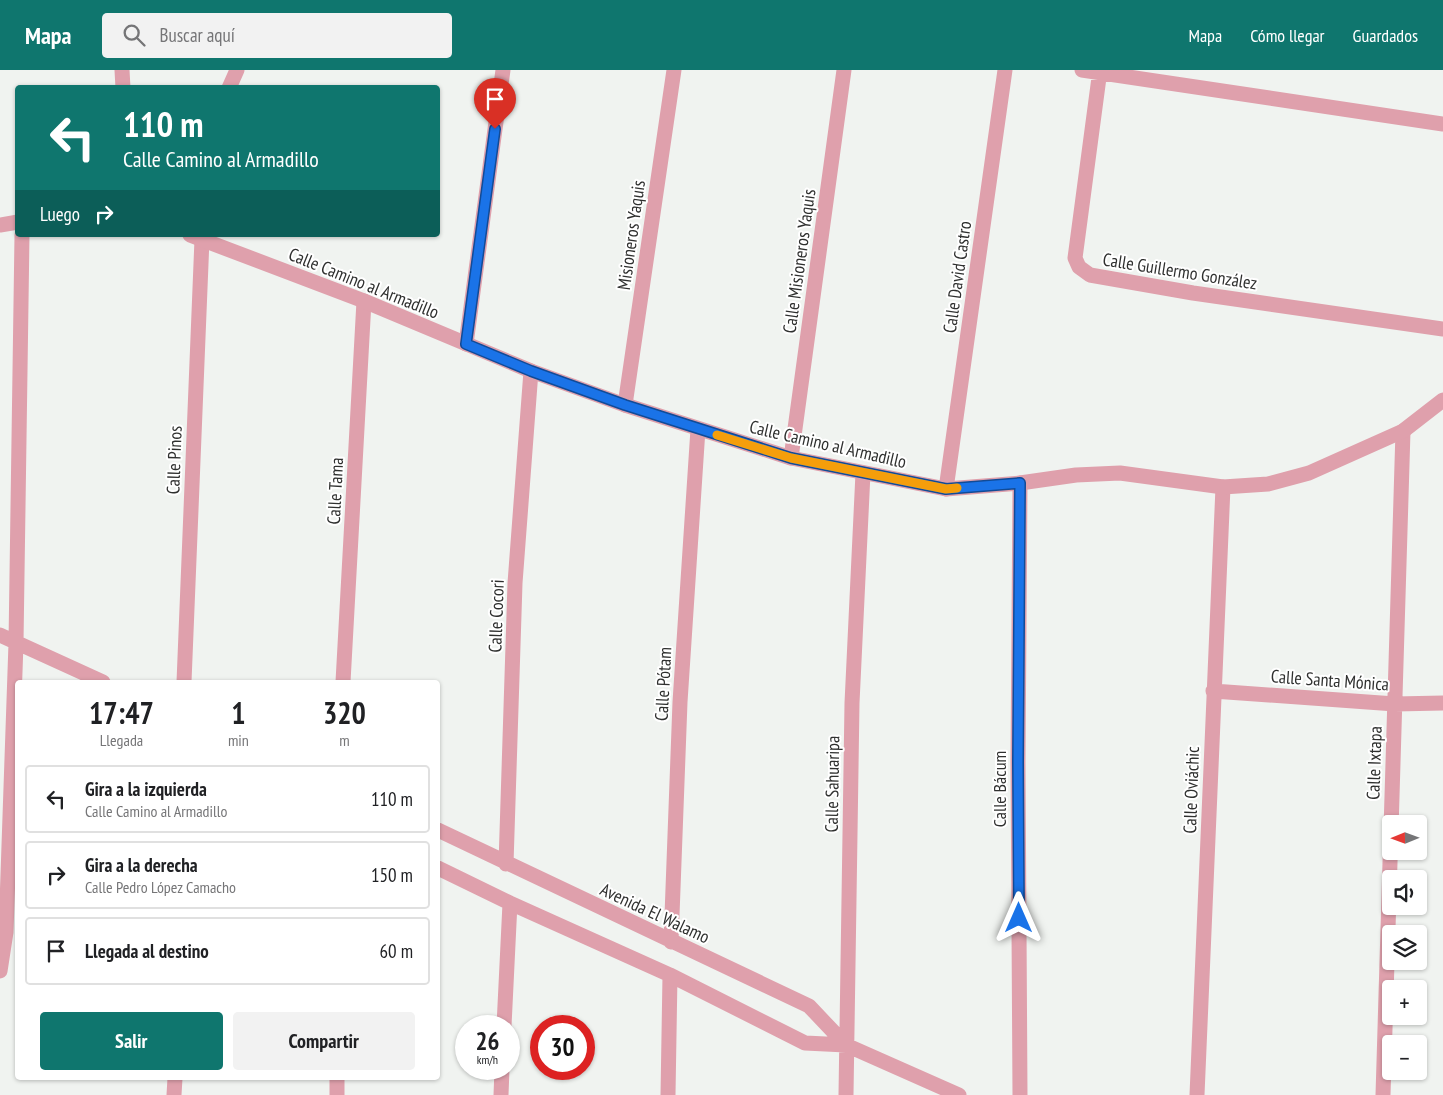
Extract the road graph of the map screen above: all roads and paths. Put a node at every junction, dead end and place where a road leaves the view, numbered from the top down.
1 (122, 70) edge
2 (238, 70) edge
3 (503, 70) edge
4 (674, 70) edge
5 (844, 70) edge
6 (1005, 70) edge
7 (1082, 70) edge
8 (1100, 71) edge
9 (123, 85) edge
10 (230, 85) edge
11 (1443, 124) edge
12 (15, 222) edge
13 (0, 225) edge
14 (22, 237) edge
15 (196, 237) edge
16 (364, 301) junction
17 (1443, 329) edge
18 (466, 344) junction
19 (531, 371) junction
20 (1443, 400) edge
21 (625, 405) junction
22 (698, 429) junction
23 (1403, 431) junction
24 (791, 458) junction
25 (863, 473) junction
26 (1020, 483) junction
27 (1223, 487) junction
28 (946, 489) junction
29 (0, 635) edge
30 (16, 643) junction
31 (99, 680) edge
32 (184, 680) edge
33 (343, 680) edge
34 (1214, 691) junction
35 (1443, 703) edge
36 (1394, 704) junction
37 (440, 831) edge
38 (506, 864) junction
39 (440, 869) edge
40 (510, 903) junction
41 (8, 932) edge
42 (672, 942) junction
43 (0, 971) edge
44 (670, 975) junction
45 (505, 1015) edge
46 (846, 1045) junction
47 (175, 1080) edge
48 (337, 1080) edge
49 (502, 1080) edge
50 (174, 1095) edge
51 (336, 1095) edge
52 (501, 1095) edge
53 (668, 1095) edge
54 (846, 1095) edge
55 (959, 1095) edge
56 (1020, 1095) edge
57 (1197, 1095) edge
58 (1383, 1095) edge

1 - 9 street
2 - 10 street
3 - 18 street
4 - 21 street, Misioneros Yaquis
5 - 24 street, Calle Misioneros Yaquis
6 - 28 street, Calle David Castro
7 - 8 street
8 - 11 street
8 - 17 street, Calle Guillermo González
12 - 13 street
14 - 30 street
15 - 16 street, Calle Camino al Armadillo
15 - 32 street, Calle Pinos
16 - 18 street, Calle Camino al Armadillo
16 - 33 street, Calle Tama
18 - 19 street, Calle Camino al Armadillo
19 - 21 street, Calle Camino al Armadillo
19 - 38 street, Calle Cocori
20 - 23 street, Calle Camino al Armadillo
21 - 22 street, Calle Camino al Armadillo
22 - 24 street, Calle Camino al Armadillo
22 - 42 street, Calle Pótam
23 - 27 street, Calle Camino al Armadillo
23 - 36 street, Calle Ixtapa
24 - 25 street, Calle Camino al Armadillo
25 - 28 street, Calle Camino al Armadillo
25 - 46 street, Calle Sahuaripa
26 - 27 street, Calle Camino al Armadillo
26 - 28 street, Calle Camino al Armadillo
26 - 56 street, Calle Bácum
27 - 34 street, Calle Oviáchic
29 - 30 street
30 - 31 street
30 - 41 street
34 - 36 street, Calle Santa Mónica
34 - 57 street, Calle Oviáchic
35 - 36 street, Calle Santa Mónica
36 - 58 street, Calle Ixtapa
37 - 38 street, Avenida El Walamo
38 - 42 street, Avenida El Walamo
39 - 40 street, Avenida El Walamo
40 - 44 street, Avenida El Walamo
40 - 45 street
41 - 43 street
42 - 46 street, Avenida El Walamo
44 - 46 street, Avenida El Walamo
44 - 53 street
46 - 54 street, Calle Sahuaripa
46 - 55 street, Avenida El Walamo
47 - 50 street
48 - 51 street
49 - 52 street

